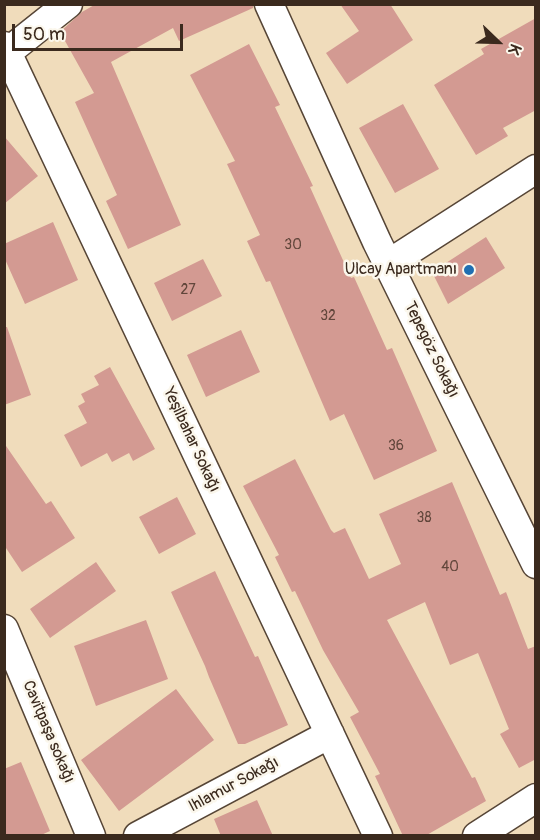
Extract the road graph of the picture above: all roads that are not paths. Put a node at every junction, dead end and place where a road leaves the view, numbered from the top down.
1 (68, 4) edge
2 (269, 4) edge
3 (6, 51) edge
4 (536, 169) edge
5 (388, 264) junction
6 (536, 564) edge
7 (4, 629) edge
8 (330, 734) junction
9 (536, 798) edge
10 (91, 836) edge
11 (138, 836) edge
12 (378, 836) edge
13 (477, 836) edge

1 - 3 street
2 - 5 street, Tepegöz Sokağı
3 - 8 street, Yeşilbahar Sokağı
4 - 5 street
5 - 6 street, Tepegöz Sokağı
7 - 10 street, Cavitpaşa sokağı
8 - 11 street, Ihlamur Sokağı
8 - 12 street, Yeşilbahar Sokağı
9 - 13 street

